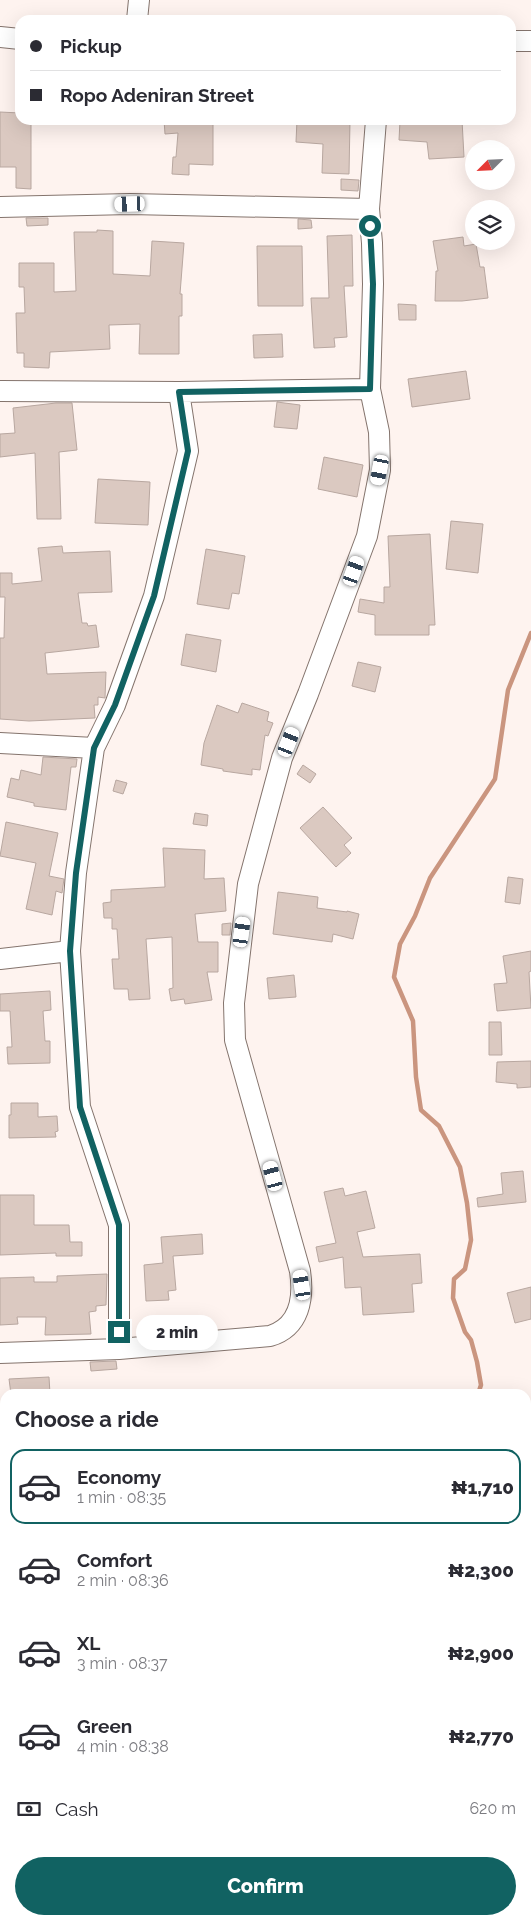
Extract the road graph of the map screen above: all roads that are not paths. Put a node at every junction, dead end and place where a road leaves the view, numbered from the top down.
1 (139, 0) edge
2 (138, 15) edge
3 (0, 37) edge
4 (15, 38) edge
5 (376, 125) edge
6 (0, 207) edge
7 (368, 209) junction
8 (370, 389) junction
9 (0, 391) edge
10 (179, 392) junction
11 (0, 743) edge
12 (94, 748) junction
13 (70, 951) junction
14 (0, 959) edge
15 (119, 1349) junction
16 (0, 1353) edge

1 - 2 street
3 - 4 street
5 - 7 street
6 - 7 street
7 - 8 street
8 - 10 street
8 - 15 street
9 - 10 street
10 - 12 street
11 - 12 street
12 - 13 street
13 - 14 street
13 - 15 street
15 - 16 street

